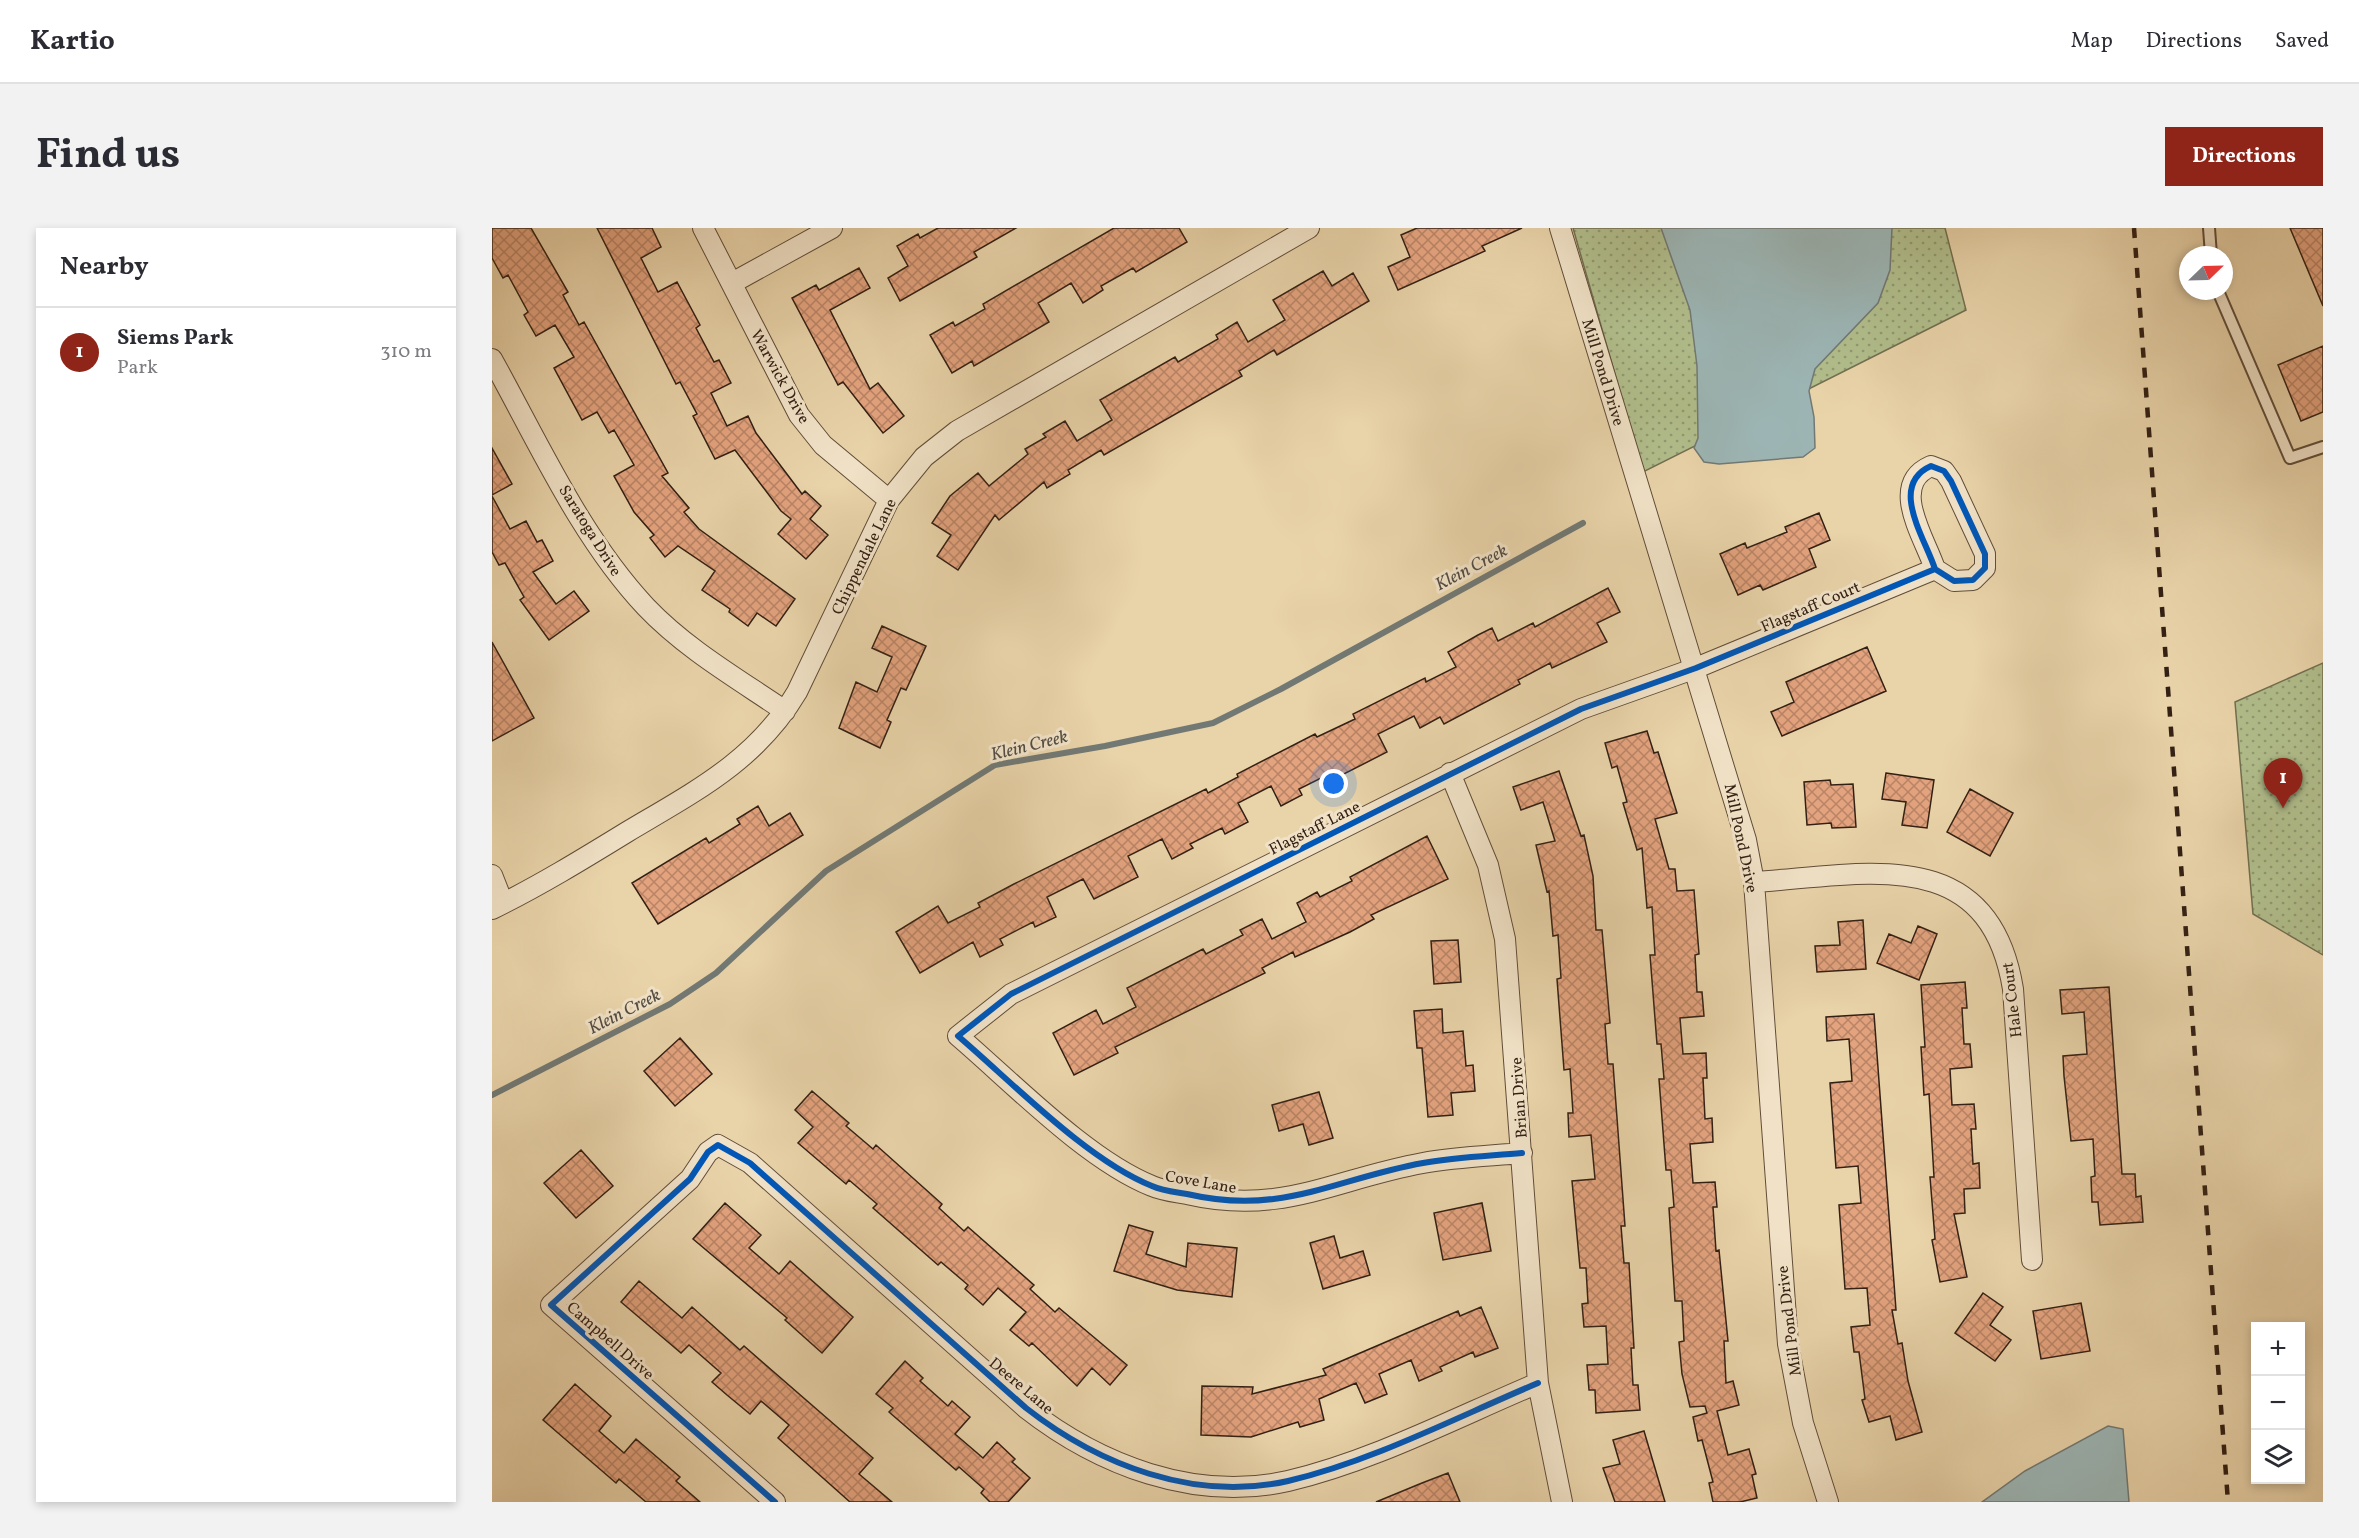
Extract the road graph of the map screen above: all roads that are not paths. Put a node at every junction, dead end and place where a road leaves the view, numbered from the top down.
1 (703, 228) edge
2 (832, 228) edge
3 (1309, 228) edge
4 (1560, 228) edge
5 (2209, 228) edge
6 (2210, 246) edge
7 (732, 283) junction
8 (2222, 300) edge
9 (492, 359) edge
10 (2323, 447) edge
11 (889, 500) junction
12 (1935, 568) junction
13 (1696, 668) junction
14 (785, 711) junction
15 (1450, 773) junction
16 (492, 874) edge
17 (1754, 882) junction
18 (497, 906) edge
19 (958, 1036) joint
20 (718, 1144) joint
21 (1522, 1153) junction
22 (2032, 1260) dead end
23 (1538, 1383) junction
24 (775, 1502) edge
25 (1562, 1502) edge
26 (1828, 1502) edge

1 - 7 street, Warwick Drive
2 - 7 street
3 - 11 street, Chippendale Lane
4 - 13 street, Mill Pond Drive
5 - 6 lane
7 - 11 street, Warwick Drive
8 - 10 lane
9 - 14 street, Saratoga Drive
11 - 14 street, Chippendale Lane
12 - 12 street
12 - 13 street, Flagstaff Court
13 - 15 street, Flagstaff Lane
13 - 17 street, Mill Pond Drive
14 - 18 street, Chippendale Lane
15 - 19 street, Flagstaff Lane
15 - 21 street, Brian Drive
16 - 18 street
17 - 22 street, Hale Court
17 - 26 street, Mill Pond Drive
19 - 21 street, Cove Lane
20 - 23 street, Deere Lane
20 - 24 street, Campbell Drive
21 - 23 street, Brian Drive
23 - 25 street, Brian Drive

